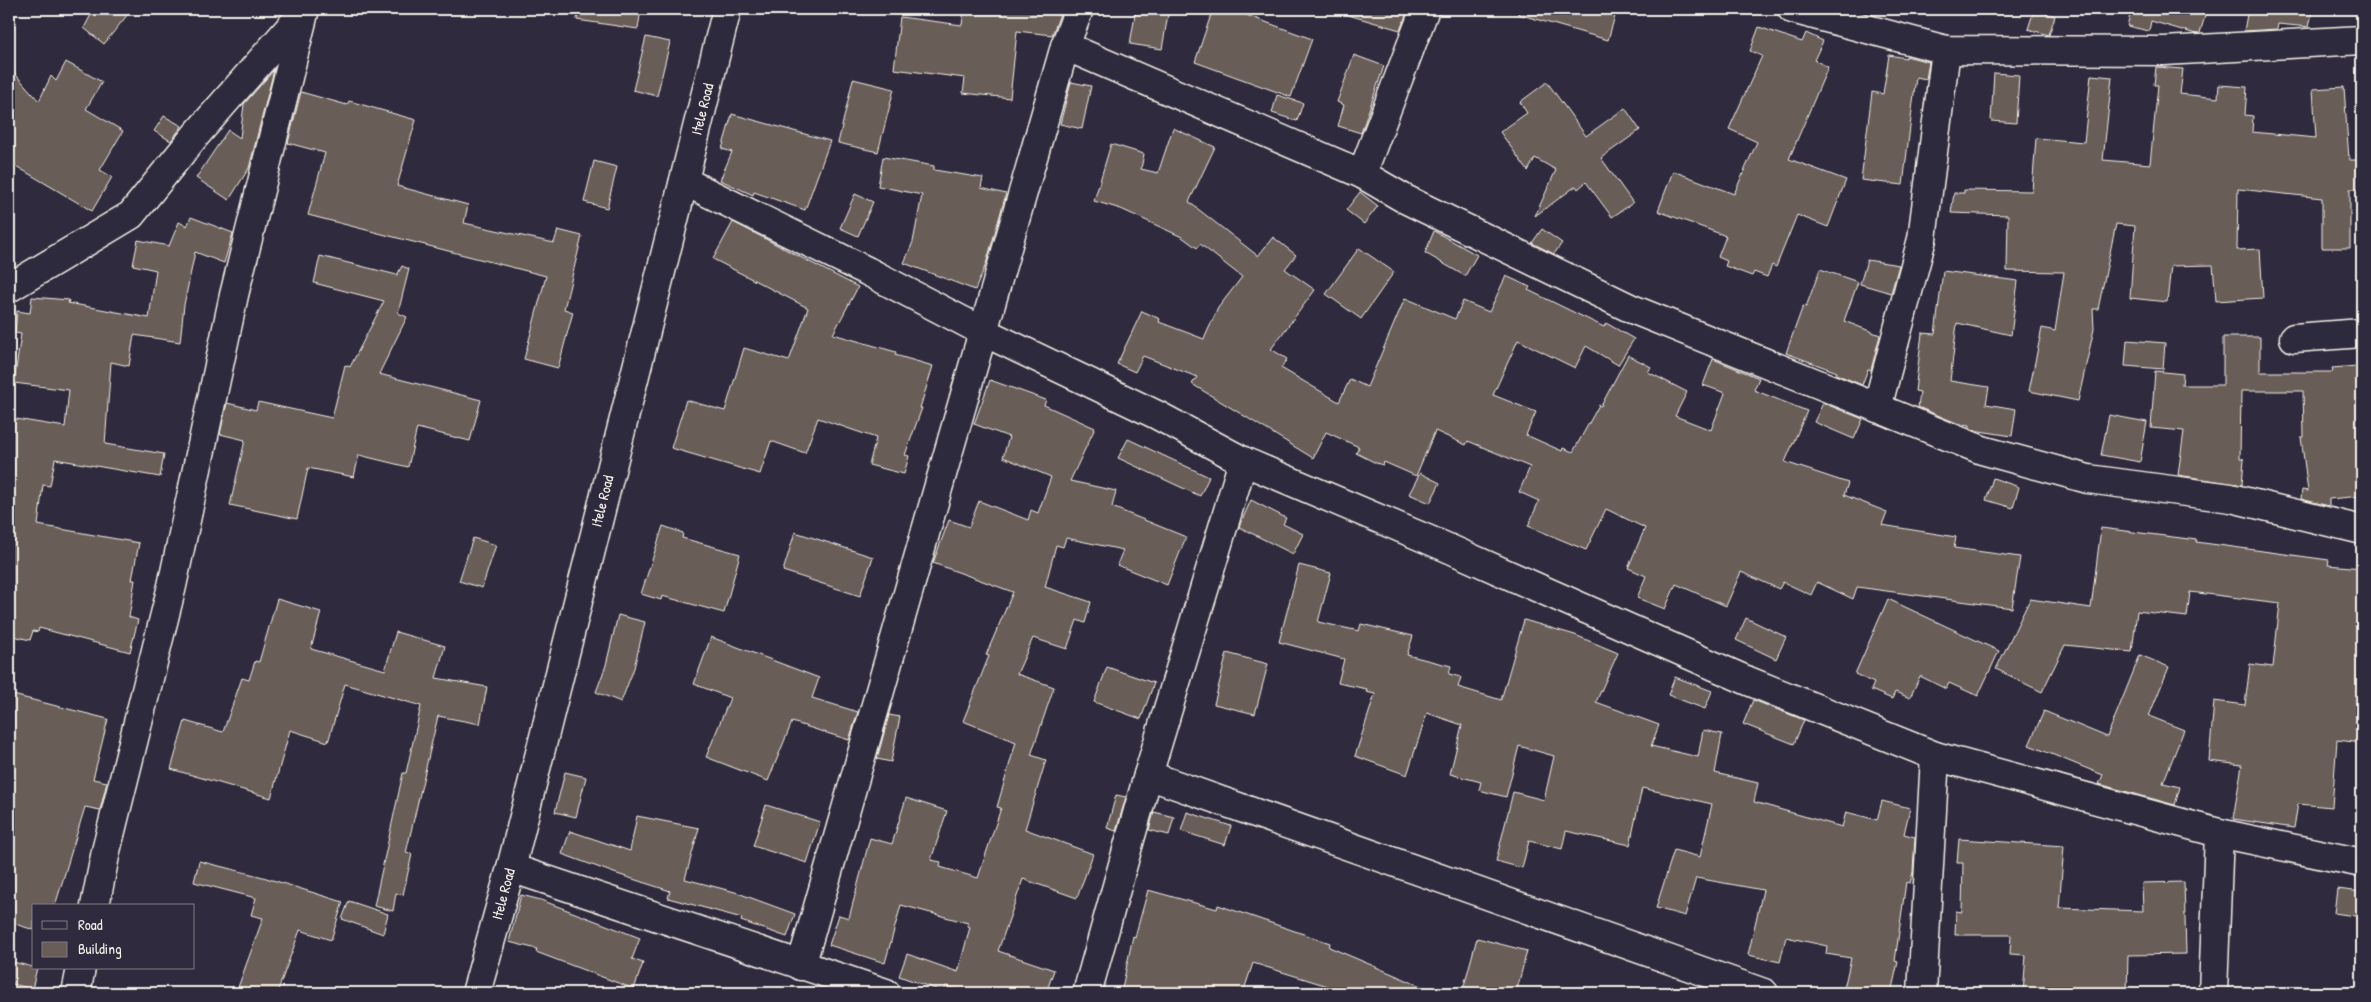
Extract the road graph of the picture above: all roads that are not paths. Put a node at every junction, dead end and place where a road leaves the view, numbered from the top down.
1 (727, 9) edge
2 (1079, 9) edge
3 (1424, 9) edge
4 (1792, 9) edge
5 (305, 11) edge
6 (2362, 40) edge
7 (1065, 46) junction
8 (1946, 50) junction
9 (1362, 174) junction
10 (684, 181) junction
11 (9, 288) edge
12 (984, 332) junction
13 (2362, 333) edge
14 (2294, 338) dead end
15 (1877, 408) junction
16 (1243, 461) junction
17 (2362, 530) edge
18 (1935, 756) junction
19 (1148, 775) junction
20 (2218, 833) junction
21 (2362, 863) edge
22 (511, 868) junction
23 (95, 904) edge
24 (801, 966) junction
25 (82, 970) edge
26 (874, 992) edge
27 (76, 993) edge
28 (476, 993) edge
29 (1088, 993) edge
30 (1764, 993) edge
31 (1922, 993) edge
32 (2213, 993) edge

1 - 10 street, Itele Road
2 - 7 street
3 - 9 street
4 - 8 street
5 - 11 street
5 - 23 street
6 - 8 street
7 - 9 street
7 - 12 street
8 - 15 street
9 - 15 street
10 - 12 street
10 - 22 street, Itele Road
12 - 16 street
12 - 24 street
13 - 14 street
15 - 17 street
16 - 18 street
16 - 19 street
18 - 20 street
18 - 31 street
19 - 29 street
19 - 30 street
20 - 21 street
20 - 32 street
22 - 24 street
22 - 28 street, Itele Road
24 - 26 street
25 - 27 street

